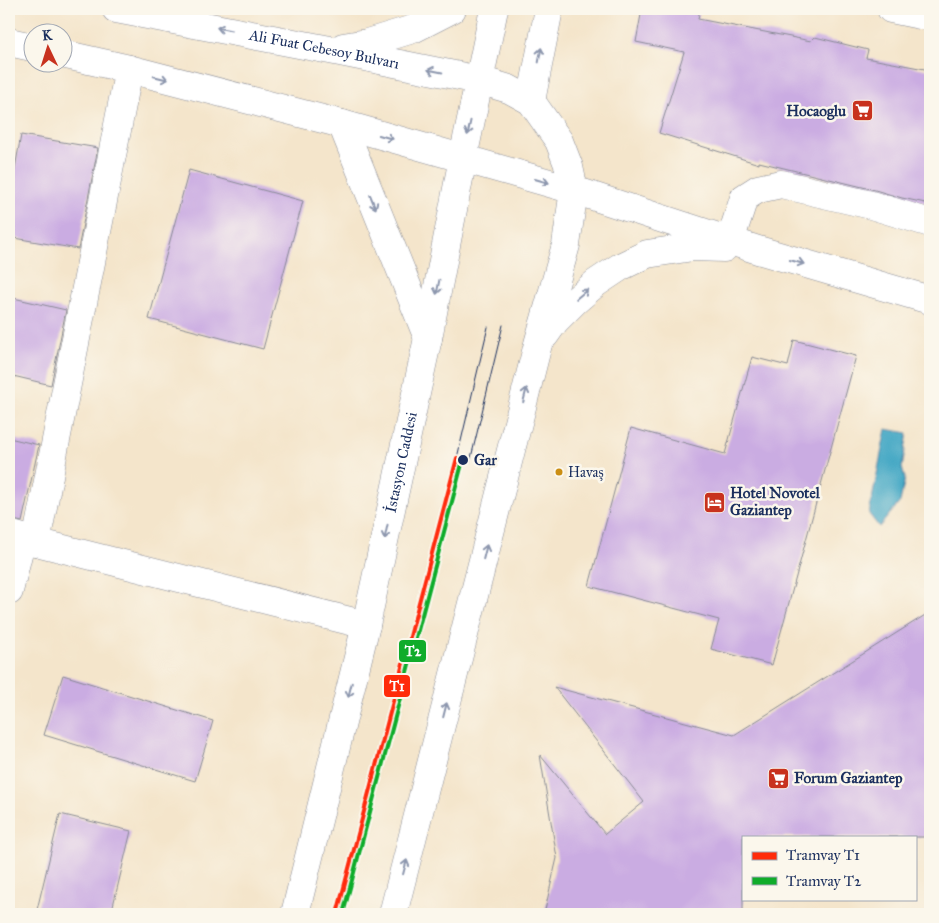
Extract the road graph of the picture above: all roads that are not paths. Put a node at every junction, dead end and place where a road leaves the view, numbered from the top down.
1 (116, 9) edge
2 (452, 9) edge
3 (494, 9) edge
4 (549, 9) edge
5 (891, 9) edge
6 (930, 17) edge
7 (9, 42) edge
8 (22, 45) edge
9 (330, 50) junction
10 (72, 56) edge
11 (129, 69) junction
12 (479, 80) junction
13 (531, 101) junction
14 (342, 124) junction
15 (463, 158) junction
16 (574, 190) junction
17 (930, 223) edge
18 (730, 241) junction
19 (758, 250) junction
20 (930, 300) edge
21 (428, 338) junction
22 (538, 344) junction
23 (22, 538) edge
24 (9, 591) edge
25 (366, 625) junction
26 (295, 914) edge
27 (393, 914) edge

9 -> 1 street, Ali Fuat Cebesoy Bulvarı
2 - 9 street
3 - 12 street, İstasyon Caddesi
13 -> 4 street
5 - 6 street
7 - 8 street
12 -> 9 street, Ali Fuat Cebesoy Bulvarı
10 - 11 street
11 -> 14 street
11 - 23 street
12 - 13 street, Ali Fuat Cebesoy Bulvarı
12 -> 15 street, İstasyon Caddesi
13 - 16 street
14 -> 15 street
14 -> 21 street
15 -> 16 street
15 -> 21 street, İstasyon Caddesi
16 - 18 street
16 - 22 street
17 - 18 street
18 - 19 street
19 -> 20 street
22 -> 19 street
21 -> 25 street, İstasyon Caddesi
27 -> 22 street
23 - 24 street
23 - 25 street
25 -> 26 street, İstasyon Caddesi

